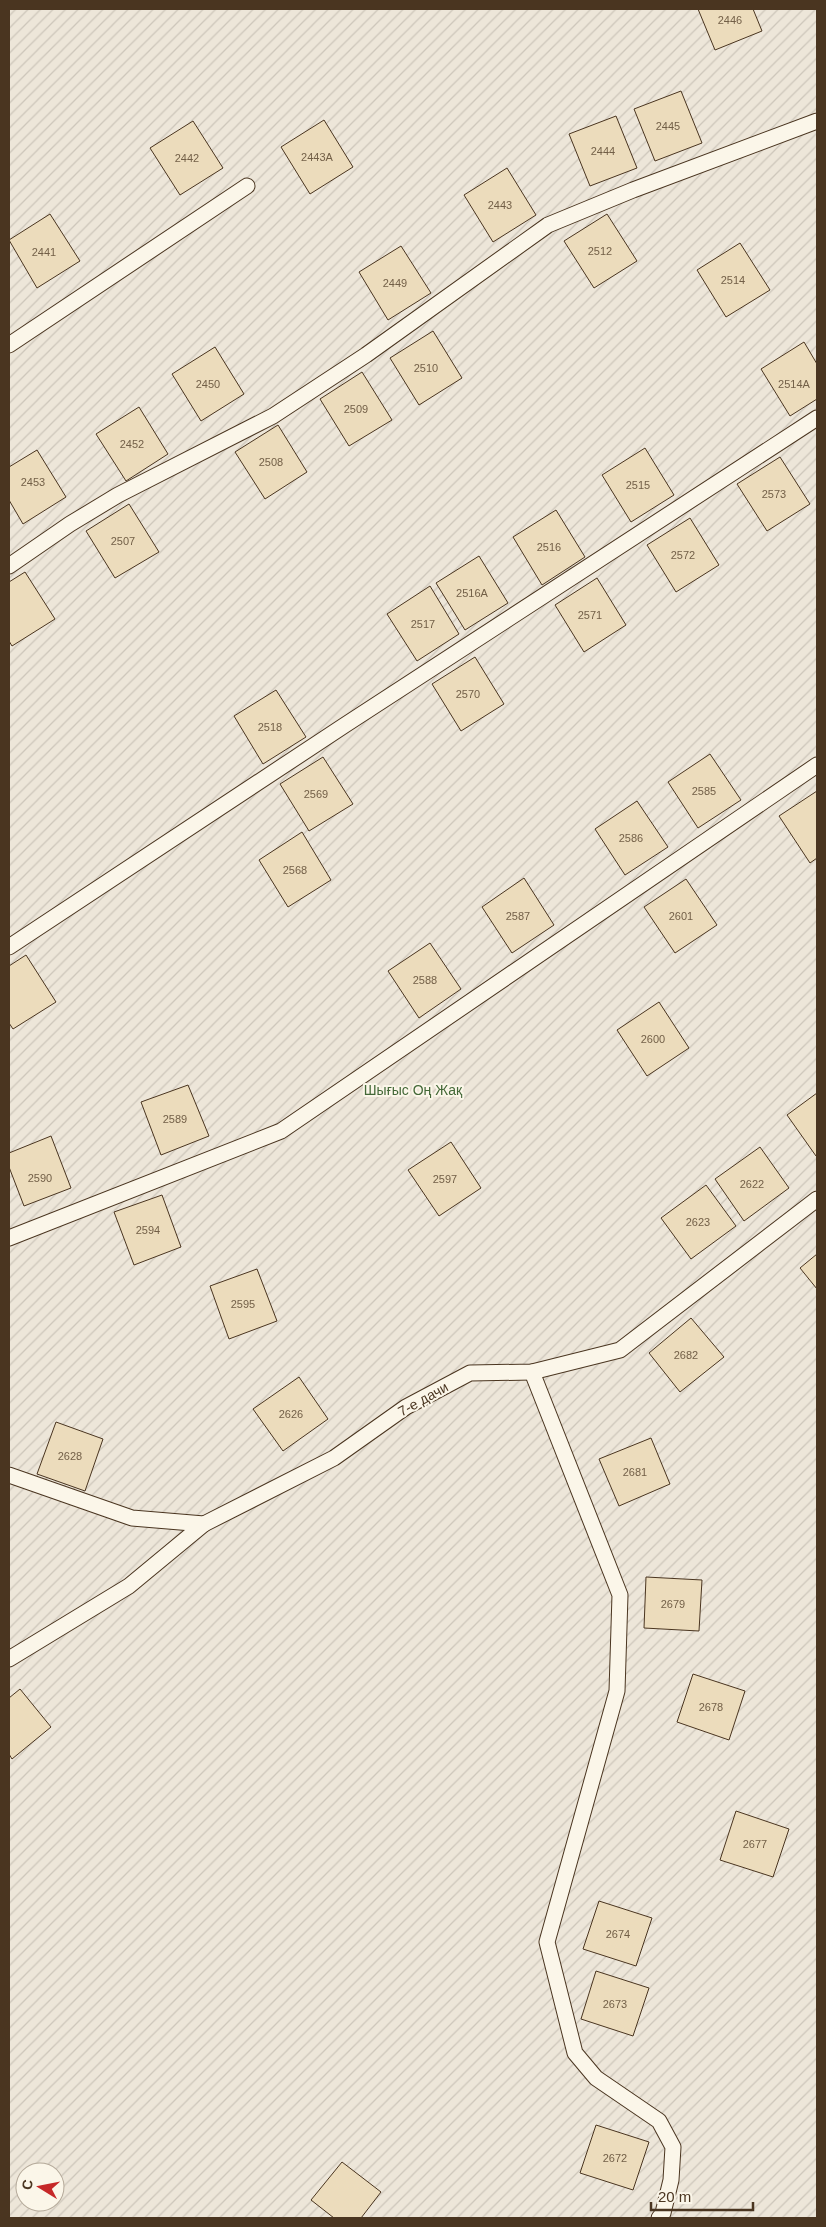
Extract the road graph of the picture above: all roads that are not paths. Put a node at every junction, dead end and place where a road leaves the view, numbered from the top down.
1 (817, 121) edge
2 (248, 186) dead end
3 (9, 345) edge
4 (817, 418) edge
5 (9, 566) edge
6 (817, 765) edge
7 (9, 948) edge
8 (817, 1199) edge
9 (9, 1238) edge
10 (532, 1372) junction
11 (9, 1474) edge
12 (204, 1524) junction
13 (9, 1660) edge
14 (659, 2218) edge

1 - 5 lane
2 - 3 lane
4 - 7 lane
6 - 9 lane
8 - 10 lane, 7-е дачи
10 - 12 lane, 7-е дачи
10 - 14 lane
11 - 12 lane
12 - 13 lane, 7-е дачи

